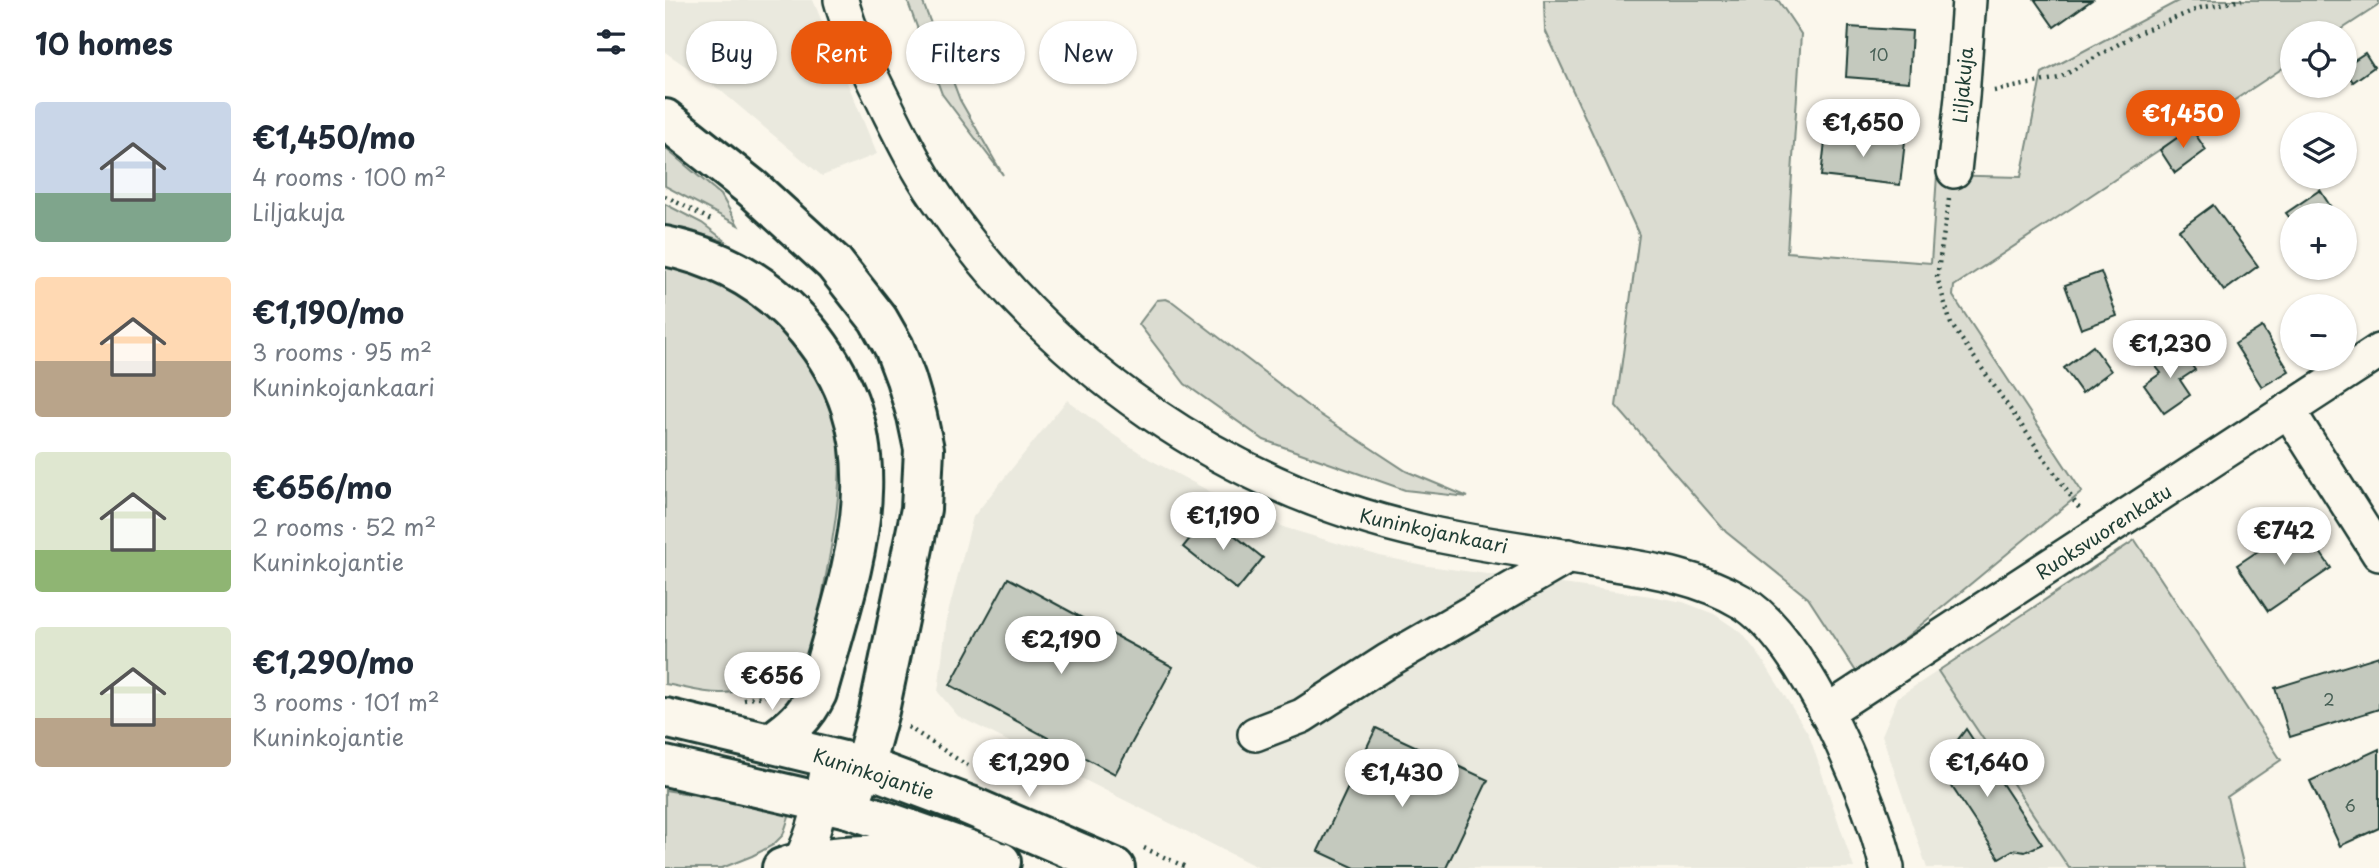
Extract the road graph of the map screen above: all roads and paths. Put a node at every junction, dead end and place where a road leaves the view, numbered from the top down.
1 (841, 0) edge
2 (1969, 0) edge
3 (2242, 0) edge
4 (1962, 97) junction
5 (665, 119) edge
6 (1954, 171) joint
7 (665, 246) edge
8 (2379, 351) edge
9 (2288, 410) junction
10 (2098, 535) junction
11 (2379, 554) edge
12 (1569, 556) junction
13 (1826, 712) junction
14 (665, 718) edge
15 (1255, 734) dead end
16 (772, 742) junction
17 (847, 762) junction
18 (665, 766) edge
19 (835, 804) junction
20 (791, 865) edge
21 (1009, 865) edge
22 (1115, 868) edge
23 (1887, 868) edge

1 - 12 street, Kuninkojankaari
2 - 4 street, Liljakuja
3 - 4 path
4 - 6 street, Liljakuja
5 - 17 main road
6 - 10 path
7 - 16 main road
8 - 9 street, Ruoksvuorenkatu
9 - 10 street, Ruoksvuorenkatu
9 - 11 street
10 - 13 street, Ruoksvuorenkatu
12 - 13 street, Kuninkojankaari
12 - 15 street
13 - 23 street, Kuninkojankaari
14 - 16 main road, Kuninkojantie
16 - 17 main road, Kuninkojantie
17 - 19 main road
17 - 22 main road, Kuninkojantie
18 - 19 main road
19 - 20 street
19 - 21 main road
20 - 21 main road

